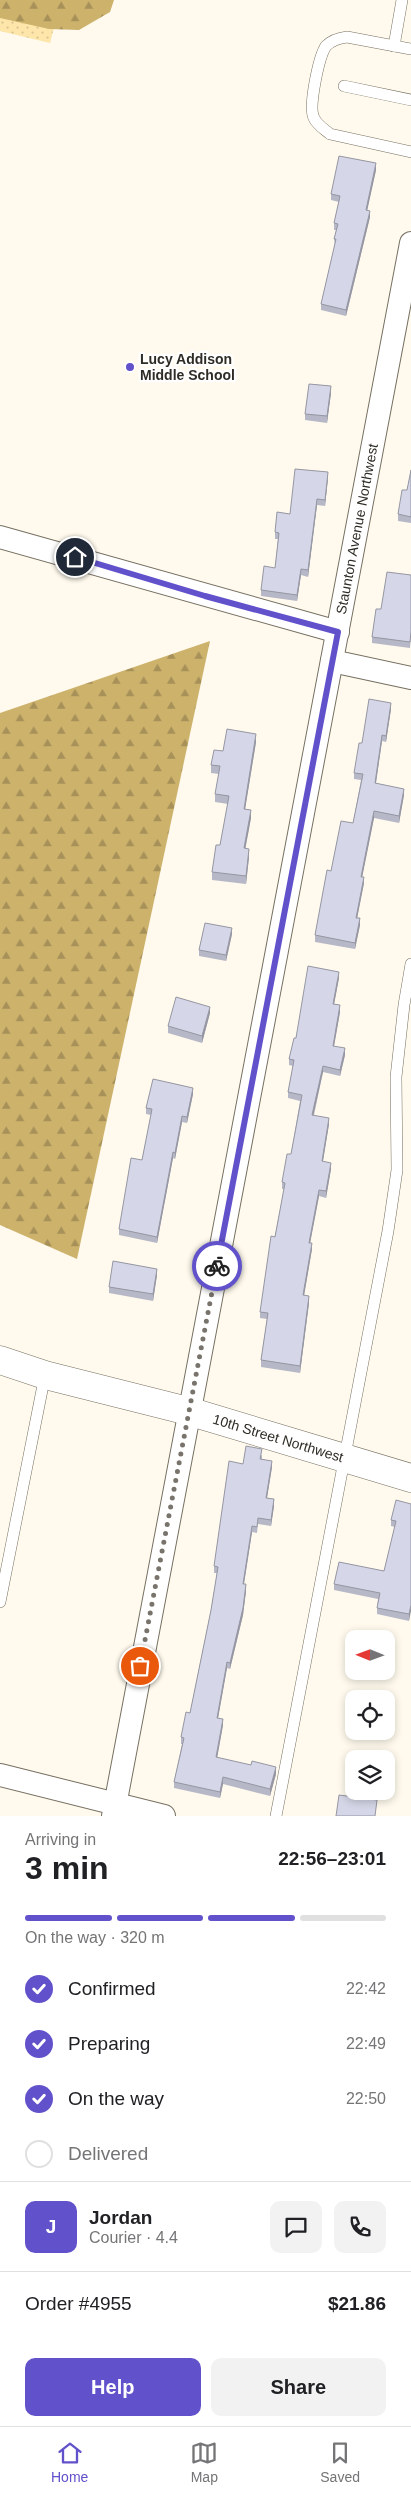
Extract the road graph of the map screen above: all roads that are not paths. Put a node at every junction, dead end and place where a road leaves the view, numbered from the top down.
1 (402, 0) edge
2 (394, 46) junction
3 (411, 49) edge
4 (344, 86) dead end
5 (411, 100) edge
6 (411, 152) edge
7 (411, 243) edge
8 (0, 536) edge
9 (338, 632) junction
10 (332, 661) junction
11 (411, 678) edge
12 (411, 964) edge
13 (0, 1360) edge
14 (45, 1375) junction
15 (188, 1411) junction
16 (346, 1457) junction
17 (411, 1478) edge
18 (0, 1602) edge
19 (0, 1775) edge
20 (114, 1810) edge
21 (164, 1816) edge
22 (276, 1816) edge

1 - 2 lane
2 - 3 lane
2 - 6 lane
4 - 5 lane
7 - 9 street, Staunton Avenue Northwest
8 - 9 street
9 - 10 street, Staunton Avenue Northwest
10 - 11 street
10 - 15 street, Staunton Avenue Northwest
12 - 16 lane
13 - 14 main road, 10th Street Northwest
14 - 15 main road, 10th Street Northwest
14 - 18 lane
15 - 16 main road, 10th Street Northwest
15 - 20 street, Staunton Avenue Northwest
16 - 17 main road, 10th Street Northwest
16 - 22 lane
19 - 20 street
20 - 21 street

